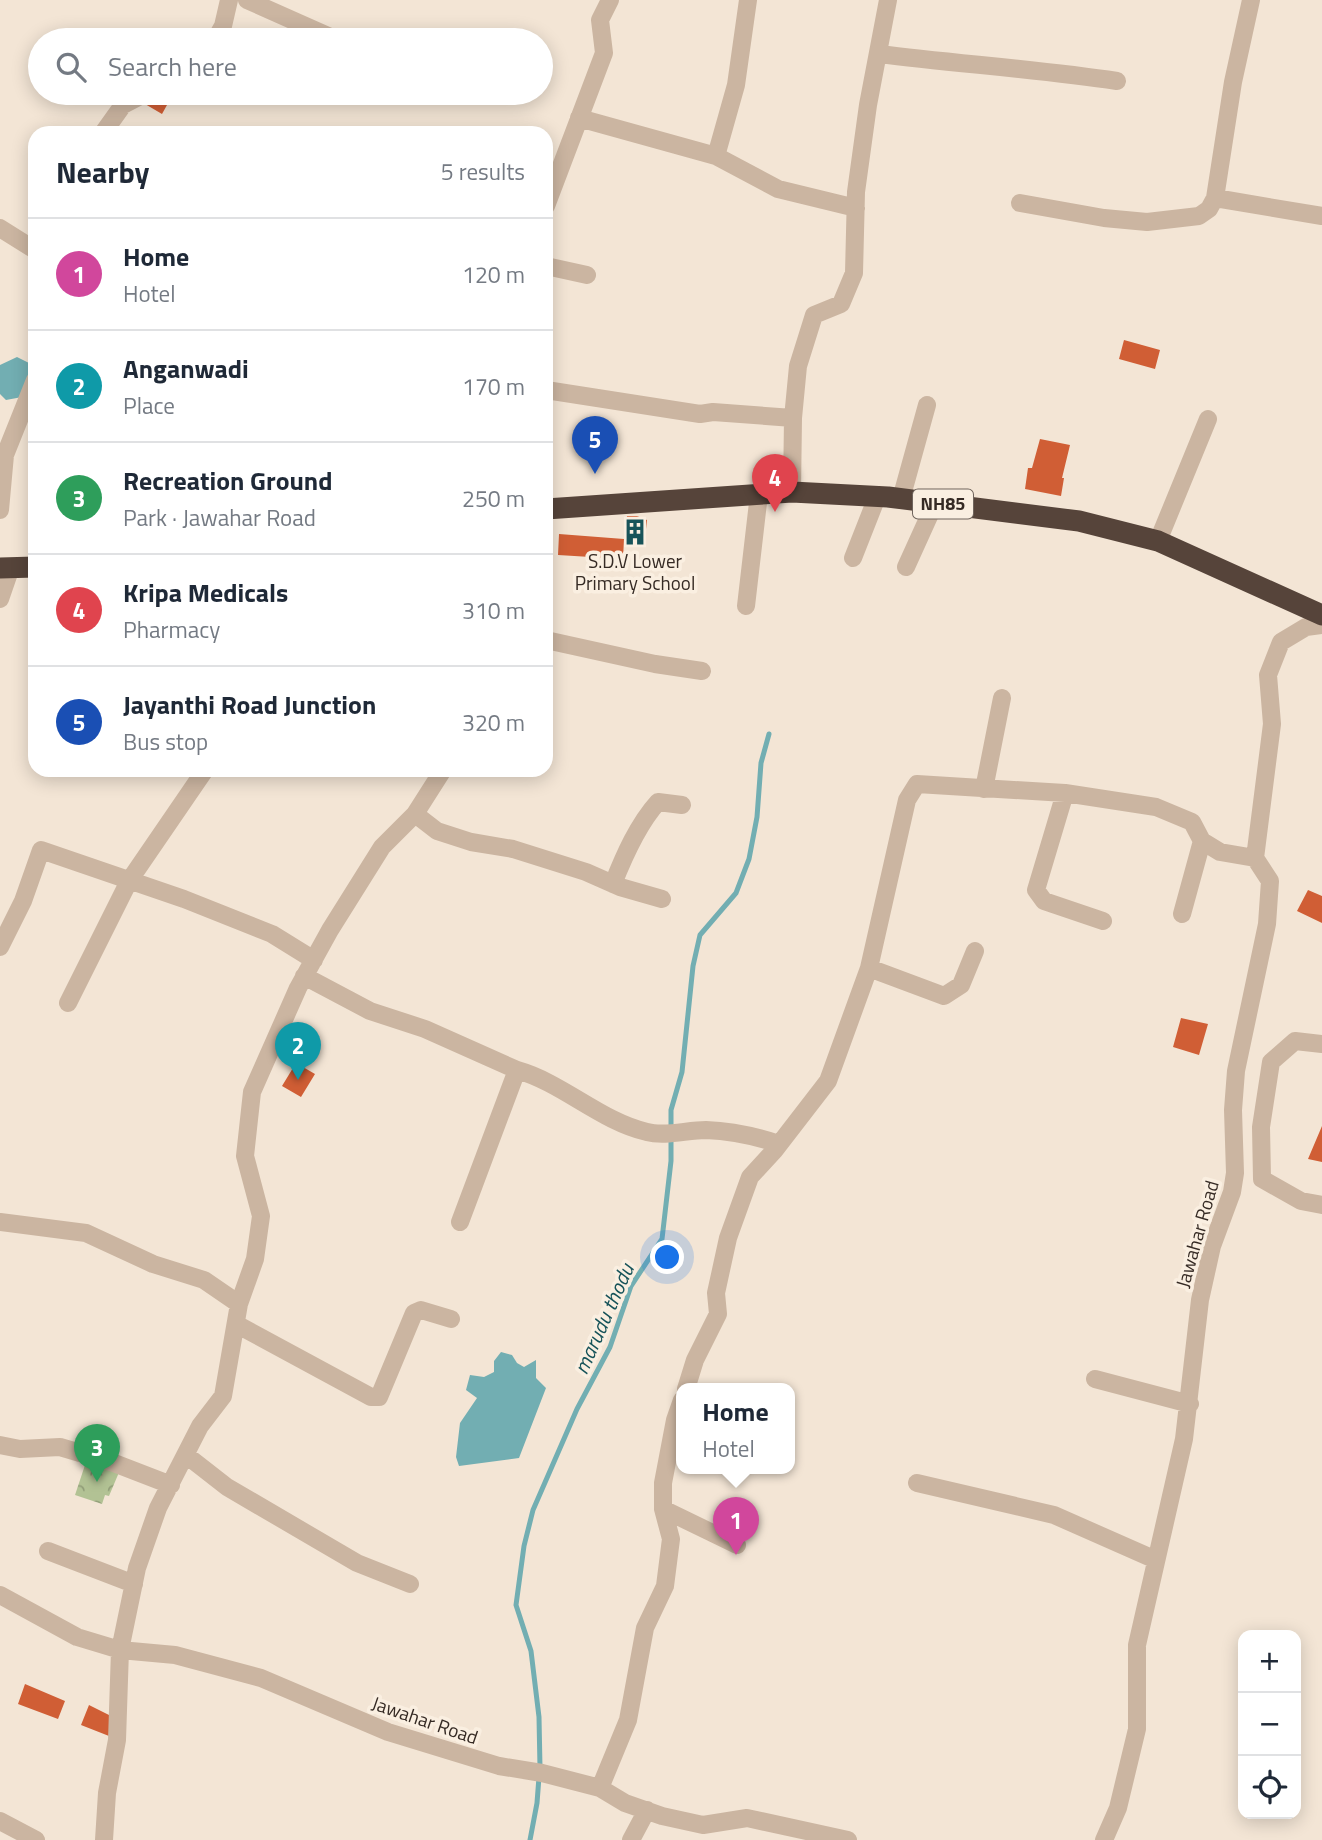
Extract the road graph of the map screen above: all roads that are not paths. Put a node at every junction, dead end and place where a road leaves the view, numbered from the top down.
1 (229, 0) edge
2 (247, 0) edge
3 (610, 0) edge
4 (748, 0) edge
5 (888, 0) edge
6 (1251, 0) edge
7 (222, 28) edge
8 (310, 28) edge
9 (878, 54) junction
10 (1117, 81) dead end
11 (123, 105) edge
12 (579, 118) junction
13 (108, 126) edge
14 (716, 156) junction
15 (553, 187) edge
16 (1215, 198) junction
17 (1020, 203) dead end
18 (856, 208) junction
19 (1322, 216) edge
20 (0, 228) edge
21 (28, 246) edge
22 (553, 268) edge
23 (587, 275) dead end
24 (553, 391) edge
25 (28, 398) edge
26 (927, 405) dead end
27 (793, 418) junction
28 (1208, 419) dead end
29 (792, 492) junction
30 (760, 495) junction
31 (877, 497) junction
32 (901, 499) junction
33 (935, 503) junction
34 (553, 509) edge
35 (0, 510) edge
36 (1158, 541) junction
37 (853, 558) dead end
38 (28, 566) edge
39 (906, 567) dead end
40 (5, 568) edge
41 (0, 599) edge
42 (747, 606) dead end
43 (1322, 615) edge
44 (1322, 625) edge
45 (553, 642) edge
46 (702, 671) dead end
47 (1002, 698) dead end
48 (200, 777) edge
49 (439, 777) edge
50 (984, 789) junction
51 (1065, 793) junction
52 (682, 804) dead end
53 (415, 814) junction
54 (1202, 841) junction
55 (1255, 858) junction
56 (129, 881) junction
57 (614, 884) junction
58 (662, 899) dead end
59 (1182, 914) dead end
60 (1103, 920) dead end
61 (0, 947) edge
62 (975, 951) dead end
63 (314, 960) junction
64 (869, 968) junction
65 (304, 976) junction
66 (68, 1003) dead end
67 (1322, 1044) edge
68 (517, 1070) junction
69 (779, 1144) junction
70 (1322, 1205) edge
71 (0, 1222) edge
72 (460, 1222) dead end
73 (239, 1304) junction
74 (451, 1319) dead end
75 (236, 1324) junction
76 (1095, 1379) dead end
77 (687, 1383) edge
78 (1190, 1404) junction
79 (676, 1417) edge
80 (0, 1445) edge
81 (186, 1455) junction
82 (918, 1483) dead end
83 (171, 1485) junction
84 (663, 1509) junction
85 (737, 1545) dead end
86 (48, 1551) dead end
87 (1156, 1560) junction
88 (134, 1584) junction
89 (410, 1584) dead end
90 (0, 1595) edge
91 (120, 1650) junction
92 (600, 1788) junction
93 (647, 1811) junction
94 (0, 1821) edge
95 (36, 1840) edge
96 (104, 1840) edge
97 (631, 1840) edge
98 (848, 1840) edge
99 (1104, 1840) edge

1 - 7 street
2 - 8 street
3 - 12 street
4 - 14 street
5 - 9 street
6 - 16 street
9 - 10 street
9 - 18 street
11 - 13 street
12 - 14 street
12 - 15 street
14 - 18 street
16 - 17 street
16 - 19 street
18 - 27 street
20 - 21 street
22 - 23 street
24 - 27 street
25 - 35 street
26 - 32 street
27 - 29 street
28 - 36 street
29 - 30 highway, NH85
29 - 31 highway, NH85
30 - 34 highway, NH85
30 - 42 street
31 - 32 highway, NH85
31 - 37 street
32 - 33 highway, NH85
33 - 36 highway, NH85
33 - 39 street
36 - 43 highway, NH85
38 - 40 highway
40 - 41 street
44 - 55 street
45 - 46 street
47 - 50 street
48 - 56 street
49 - 53 street
50 - 51 street
50 - 64 street
51 - 54 street
51 - 60 street
52 - 57 street
53 - 57 street
53 - 63 street
54 - 55 street
54 - 59 street
55 - 78 street, Jawahar Road
56 - 61 street
56 - 63 street
56 - 66 street
57 - 58 street
62 - 64 street
63 - 65 street
64 - 69 street
65 - 68 street
65 - 73 street
67 - 70 street
68 - 69 street
68 - 72 street
69 - 77 street
71 - 73 street
73 - 75 street
74 - 75 street
75 - 81 street
76 - 78 street
78 - 87 street, Jawahar Road
79 - 84 street
80 - 83 street
81 - 83 street
81 - 89 street
82 - 87 street
83 - 88 street
84 - 85 street
84 - 92 street
86 - 88 street
87 - 99 street, Jawahar Road
88 - 91 street
90 - 91 street, Jawahar Road
91 - 92 street, Jawahar Road
91 - 96 street
92 - 93 street, Jawahar Road
93 - 97 street
93 - 98 street, Jawahar Road
94 - 95 street

